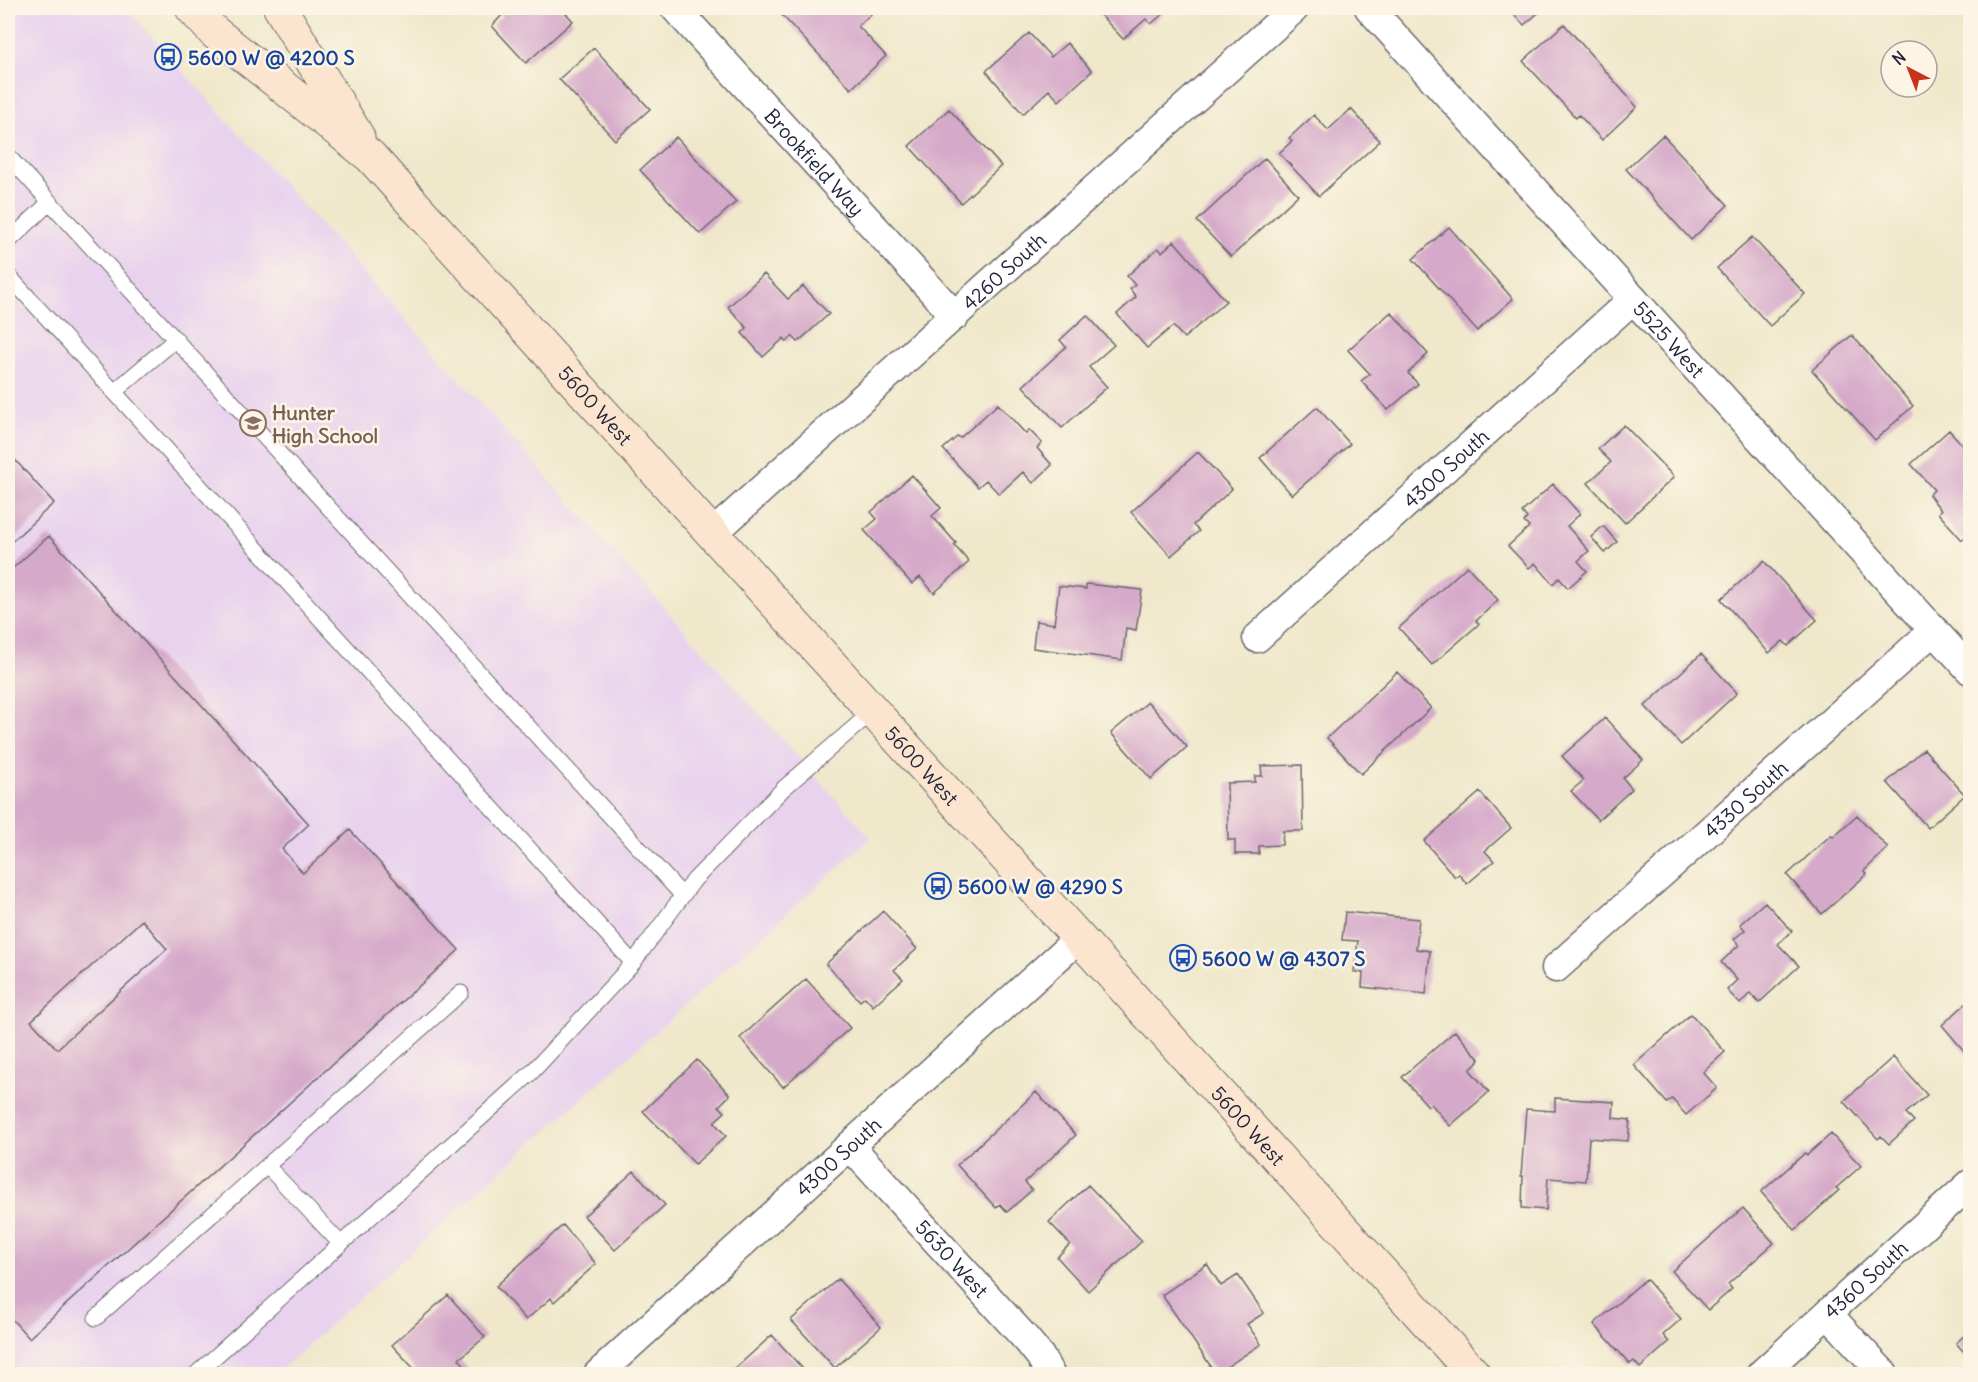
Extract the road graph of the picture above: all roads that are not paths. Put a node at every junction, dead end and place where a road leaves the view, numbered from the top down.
1 (192, 8) edge
2 (280, 8) edge
3 (675, 8) edge
4 (1295, 8) edge
5 (1369, 8) edge
6 (8, 156) edge
7 (370, 156) junction
8 (50, 202) junction
9 (8, 242) edge
10 (8, 274) edge
11 (1634, 298) junction
12 (955, 316) junction
13 (176, 339) junction
14 (114, 392) junction
15 (712, 534) junction
16 (1934, 630) junction
17 (1257, 638) dead end
18 (1971, 670) edge
19 (873, 711) junction
20 (682, 895) junction
21 (1079, 938) junction
22 (633, 963) junction
23 (1556, 968) dead end
24 (461, 993) dead end
25 (850, 1146) junction
26 (267, 1166) junction
27 (1971, 1184) edge
28 (341, 1244) junction
29 (1828, 1314) junction
30 (96, 1318) dead end
31 (196, 1374) edge
32 (598, 1374) edge
33 (1050, 1374) edge
34 (1474, 1374) edge
35 (1761, 1374) edge
36 (1884, 1374) edge

1 - 7 main road, 5600 West
2 - 7 main road, 5600 West
3 - 12 street, Brookfield Way
4 - 12 street, 4260 South
5 - 11 street, 5525 West
6 - 8 lane
7 - 15 main road, 5600 West
8 - 9 lane
8 - 13 lane
10 - 14 lane
11 - 16 street, 5525 West
11 - 17 street, 4300 South
12 - 15 street, 4260 South
13 - 14 lane
13 - 20 lane
14 - 22 lane
15 - 19 main road, 5600 West
16 - 18 street, 5525 West
16 - 23 street, 4330 South
19 - 20 lane
19 - 21 main road, 5600 West
20 - 22 lane
21 - 25 street, 4300 South
21 - 34 main road, 5600 West
22 - 28 lane
24 - 26 lane
25 - 32 street, 4300 South
25 - 33 street, 5630 West
26 - 28 lane
26 - 30 lane
27 - 29 street, 4360 South
28 - 31 lane
29 - 35 street, 4360 South
29 - 36 street

